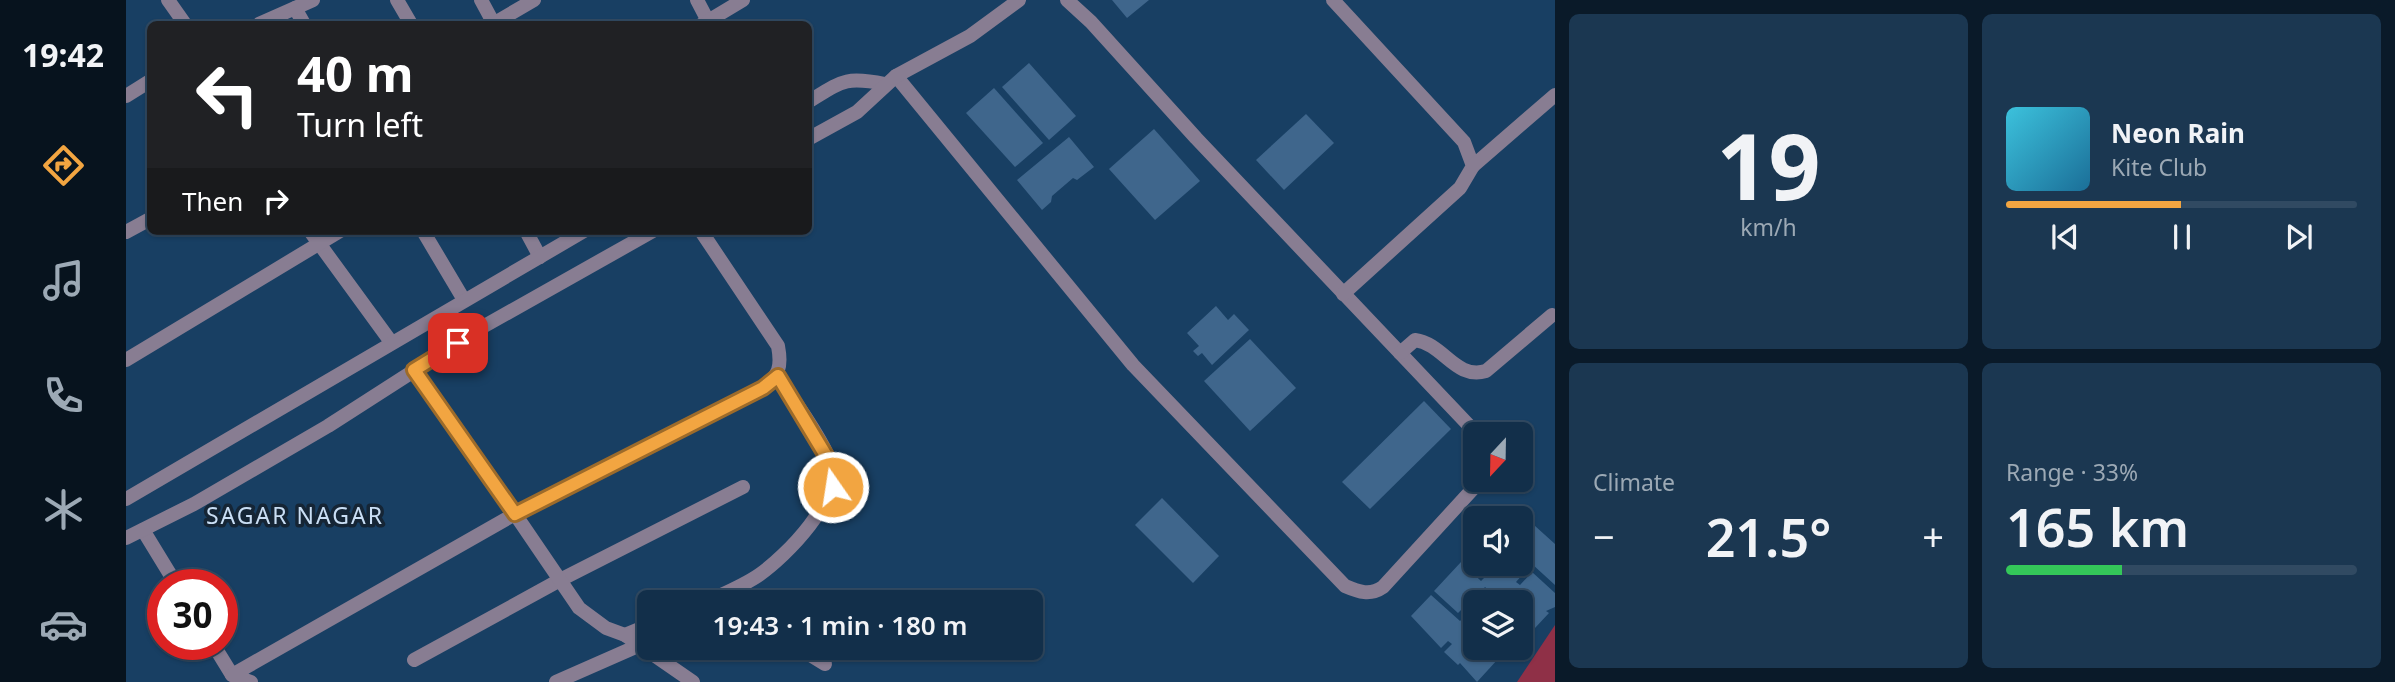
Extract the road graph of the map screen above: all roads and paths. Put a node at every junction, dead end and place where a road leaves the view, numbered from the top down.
1 (168, 0) edge
2 (313, 0) edge
3 (397, 0) edge
4 (481, 0) edge
5 (534, 0) edge
6 (697, 0) edge
7 (743, 0) edge
8 (1019, 0) edge
9 (1067, 0) edge
10 (1333, 0) edge
11 (295, 8) junction
12 (183, 21) edge
13 (266, 21) edge
14 (302, 21) edge
15 (409, 21) edge
16 (492, 21) edge
17 (498, 21) edge
18 (705, 21) edge
19 (709, 21) edge
20 (890, 80) junction
21 (147, 83) edge
22 (1555, 95) edge
23 (126, 96) edge
24 (812, 100) edge
25 (812, 137) edge
26 (1473, 166) junction
27 (147, 221) edge
28 (126, 232) edge
29 (313, 235) edge
30 (334, 235) edge
31 (425, 235) edge
32 (528, 235) edge
33 (577, 235) edge
34 (646, 235) edge
35 (704, 235) edge
36 (319, 245) junction
37 (540, 257) junction
38 (1343, 294) junction
39 (464, 300) junction
40 (1552, 315) dead end
41 (391, 342) junction
42 (1400, 353) junction
43 (126, 360) edge
44 (414, 370) junction
45 (778, 376) junction
46 (1466, 422) edge
47 (743, 487) dead end
48 (1470, 492) edge
49 (126, 499) edge
50 (515, 514) junction
51 (143, 530) junction
52 (126, 538) edge
53 (167, 569) edge
54 (559, 580) junction
55 (734, 590) edge
56 (637, 630) edge
57 (625, 635) junction
58 (637, 643) edge
59 (637, 646) edge
60 (223, 660) edge
61 (414, 660) dead end
62 (661, 660) edge
63 (818, 660) edge
64 (825, 664) dead end
65 (232, 675) junction
66 (251, 682) edge
67 (556, 682) edge
68 (693, 682) edge

1 - 12 street
2 - 11 street
3 - 15 street
4 - 16 street
5 - 17 street
6 - 18 street
7 - 19 street
8 - 20 street
9 - 38 street
10 - 26 street
11 - 13 street
11 - 14 street
20 - 24 street
20 - 25 street
20 - 48 street
21 - 23 street
22 - 26 street
26 - 38 street
27 - 28 street
29 - 36 street
30 - 36 street
31 - 39 street
32 - 37 street
33 - 37 street
34 - 44 street
35 - 45 street
36 - 41 street
36 - 43 street
37 - 39 street
38 - 42 street
39 - 41 street
40 - 42 street
41 - 49 street
42 - 46 street
44 - 50 street
44 - 51 street
45 - 50 street
45 - 55 street
47 - 54 street
50 - 54 street
50 - 65 street
51 - 52 street
51 - 53 street
54 - 57 street
54 - 61 street
56 - 57 street
57 - 58 street
59 - 67 street
60 - 65 street
62 - 68 street
63 - 64 street
65 - 66 street

